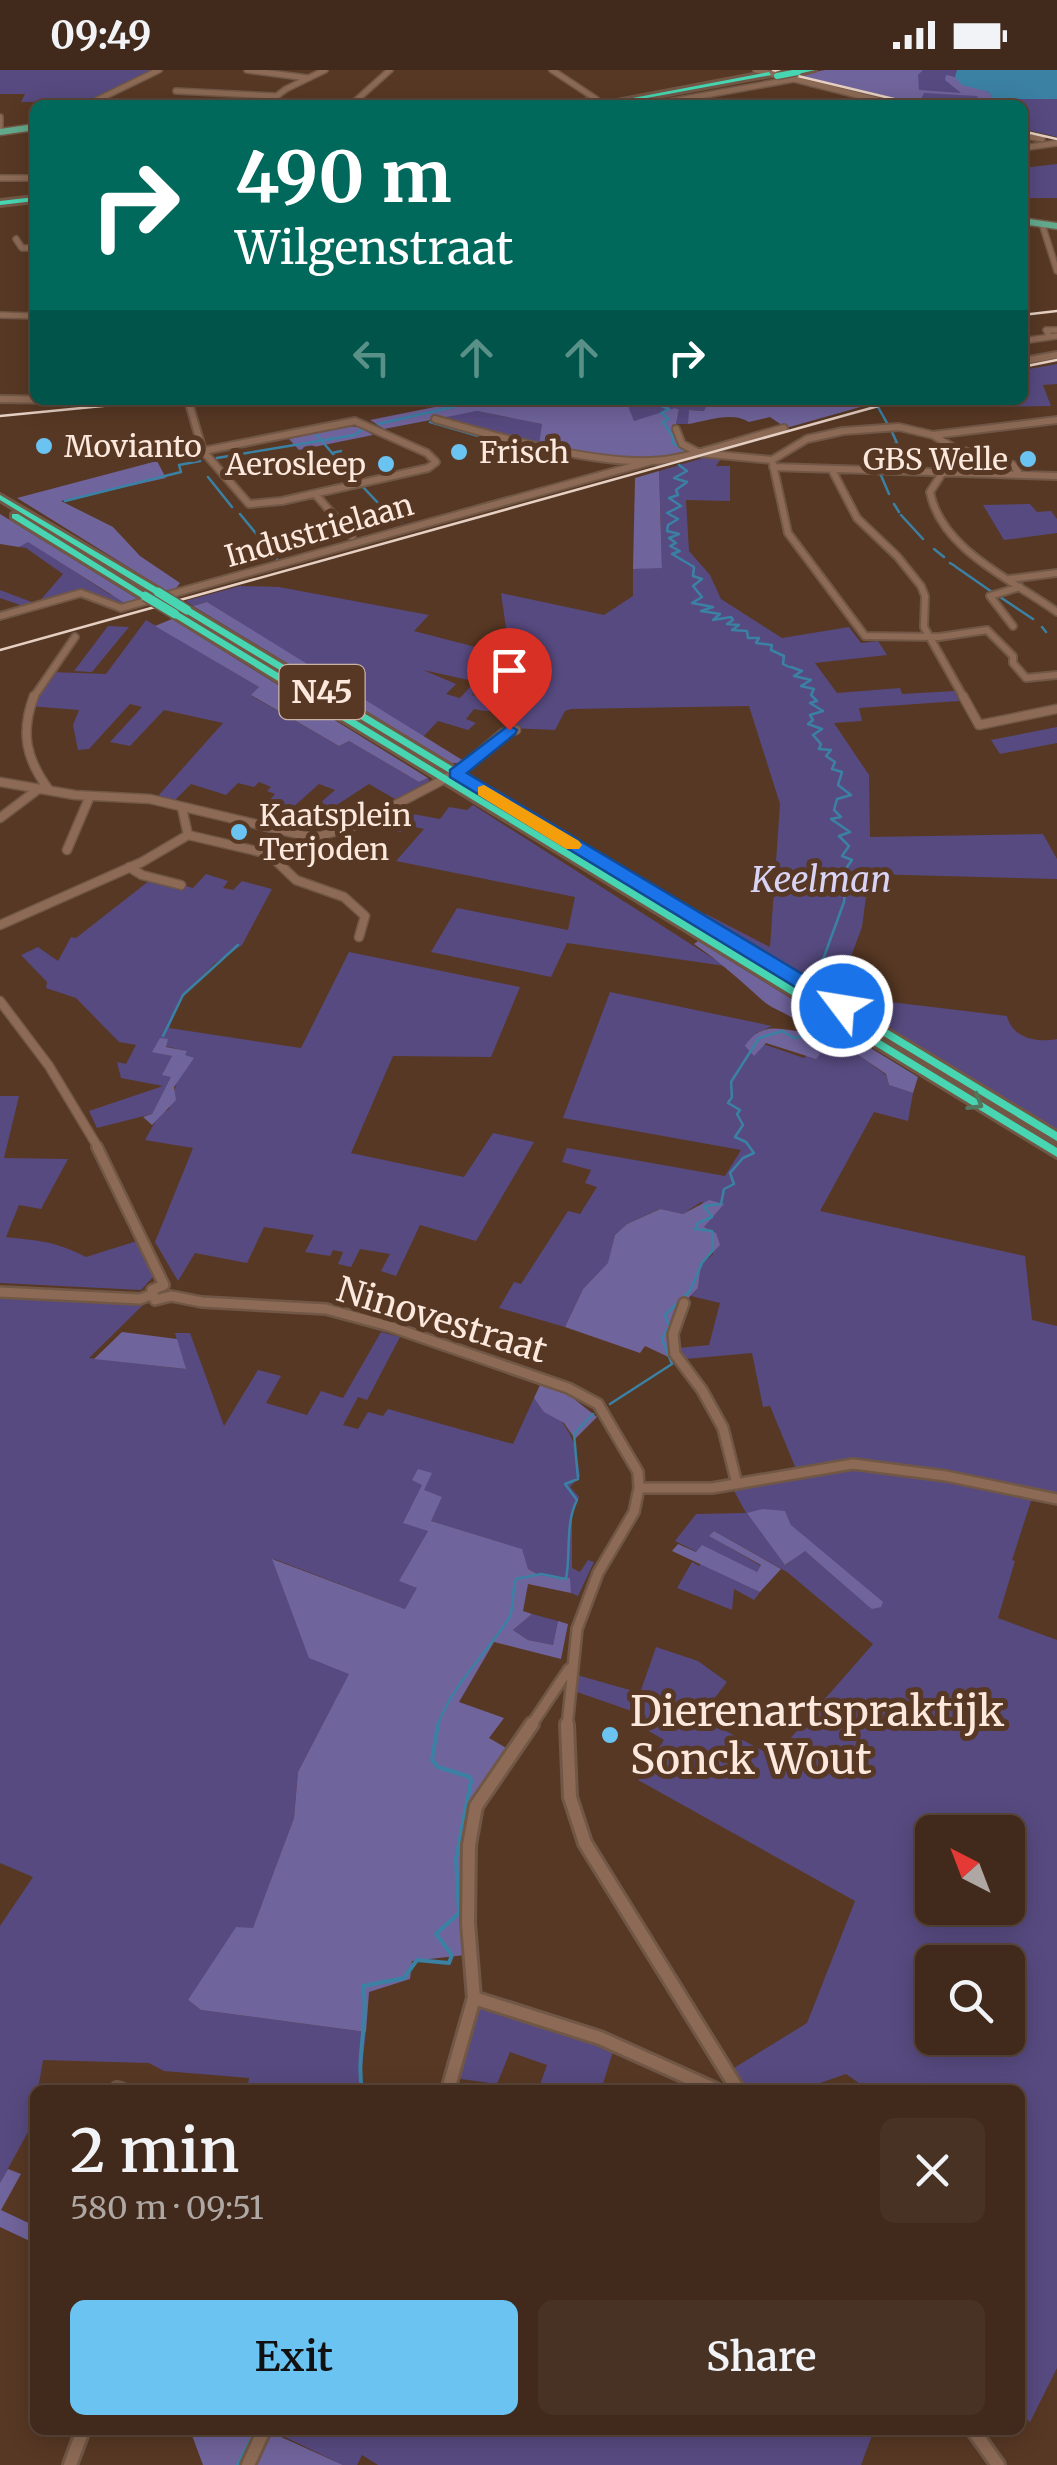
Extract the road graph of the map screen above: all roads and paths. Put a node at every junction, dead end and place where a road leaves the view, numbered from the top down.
1 (159, 70) edge
2 (247, 70) edge
3 (326, 70) edge
4 (390, 70) edge
5 (552, 70) edge
6 (756, 70) edge
7 (812, 70) edge
8 (792, 74) edge
9 (773, 75) junction
10 (308, 78) junction
11 (176, 91) dead end
12 (275, 96) junction
13 (870, 98) junction
14 (98, 100) edge
15 (271, 100) edge
16 (357, 100) edge
17 (589, 100) edge
18 (628, 100) edge
19 (645, 100) edge
20 (674, 100) edge
21 (866, 100) edge
22 (879, 100) edge
23 (0, 117) edge
24 (30, 126) edge
25 (0, 129) edge
26 (1028, 136) edge
27 (1042, 140) dead end
28 (1057, 144) edge
29 (1028, 147) edge
30 (0, 178) edge
31 (30, 178) edge
32 (30, 201) edge
33 (0, 204) edge
34 (1028, 223) edge
35 (1042, 224) junction
36 (1057, 226) edge
37 (16, 239) dead end
38 (30, 248) edge
39 (1057, 272) edge
40 (30, 314) edge
41 (0, 315) edge
42 (1055, 334) edge
43 (1028, 340) edge
44 (1057, 354) edge
45 (1028, 358) edge
46 (0, 399) edge
47 (30, 399) edge
48 (189, 405) edge
49 (435, 419) dead end
50 (1057, 420) edge
51 (784, 428) dead end
52 (676, 429) dead end
53 (933, 435) junction
54 (203, 451) junction
55 (697, 452) junction
56 (652, 461) junction
57 (773, 464) junction
58 (832, 470) junction
59 (1018, 472) junction
60 (942, 475) junction
61 (1056, 475) edge
62 (315, 494) junction
63 (0, 498) edge
64 (0, 508) edge
65 (352, 536) dead end
66 (1057, 572) edge
67 (1009, 580) junction
68 (1020, 587) junction
69 (1057, 612) edge
70 (0, 616) edge
71 (1013, 626) dead end
72 (928, 636) junction
73 (75, 637) dead end
74 (1057, 675) edge
75 (1057, 709) edge
76 (516, 730) dead end
77 (14, 732) dead end
78 (19, 756) dead end
79 (450, 776) junction
80 (0, 782) edge
81 (37, 790) junction
82 (52, 792) junction
83 (90, 796) junction
84 (182, 808) junction
85 (0, 818) edge
86 (188, 835) junction
87 (314, 838) junction
88 (67, 850) dead end
89 (282, 860) junction
90 (128, 867) junction
91 (181, 885) dead end
92 (0, 925) edge
93 (359, 936) dead end
94 (0, 1002) edge
95 (1057, 1137) edge
96 (1057, 1153) edge
97 (164, 1286) junction
98 (0, 1292) edge
99 (151, 1296) junction
100 (171, 1296) junction
101 (684, 1303) dead end
102 (737, 1484) junction
103 (639, 1488) junction
104 (1057, 1499) edge
105 (570, 1666) junction
106 (474, 1998) junction
107 (449, 2085) edge
108 (705, 2085) edge
109 (735, 2085) edge
110 (80, 2435) edge
111 (262, 2435) edge
112 (977, 2435) edge
113 (70, 2465) edge
114 (248, 2465) edge
115 (998, 2465) edge

1 - 14 street
2 - 10 street
3 - 10 street
4 - 16 street
5 - 17 street
6 - 8 street
7 - 8 highway
8 - 9 highway, bridge
8 - 13 street
8 - 20 street
9 - 18 highway
9 - 19 highway
10 - 12 street
11 - 12 street
12 - 15 street
13 - 21 street
13 - 22 street
23 - 25 street
24 - 25 main road
26 - 27 street
28 - 29 street
30 - 31 street
32 - 33 highway
34 - 35 main road
35 - 36 main road
35 - 39 street
37 - 38 street
40 - 41 street
42 - 43 street
44 - 45 street
46 - 47 street
48 - 54 street
49 - 56 street
50 - 53 street
51 - 55 street
52 - 55 street
53 - 57 street
53 - 59 street
54 - 62 street
54 - 62 street
55 - 56 street
55 - 57 street
56 - 70 street, Industrielaan
57 - 58 street
57 - 72 street
58 - 60 street
58 - 72 street
59 - 60 street
59 - 61 street
60 - 67 street
62 - 65 street
63 - 79 highway, N45, bridge
64 - 79 highway, N45, bridge
66 - 67 street
67 - 68 street
68 - 69 street
68 - 71 street
72 - 74 street
72 - 75 street
73 - 77 street
76 - 79 street
78 - 82 street
79 - 87 street
79 - 95 highway, N45
79 -> 96 highway, N45
80 - 81 street
81 - 82 street
81 - 85 street
82 - 83 street
83 - 84 street
83 - 88 street
84 - 86 street
84 - 87 street
86 - 89 street
86 - 90 street
87 - 89 street
89 - 93 street
90 - 91 street
90 - 92 street
94 - 97 street
97 - 99 street
97 - 100 street
98 - 99 street, Ninovestraat
99 - 100 street, Ninovestraat
100 - 103 street, Ninovestraat
101 - 102 street
102 - 103 street
102 - 104 street
103 - 105 street
105 - 106 street
105 - 109 street
106 - 107 street
106 - 108 street
110 - 113 street
111 - 114 street
112 - 115 street

